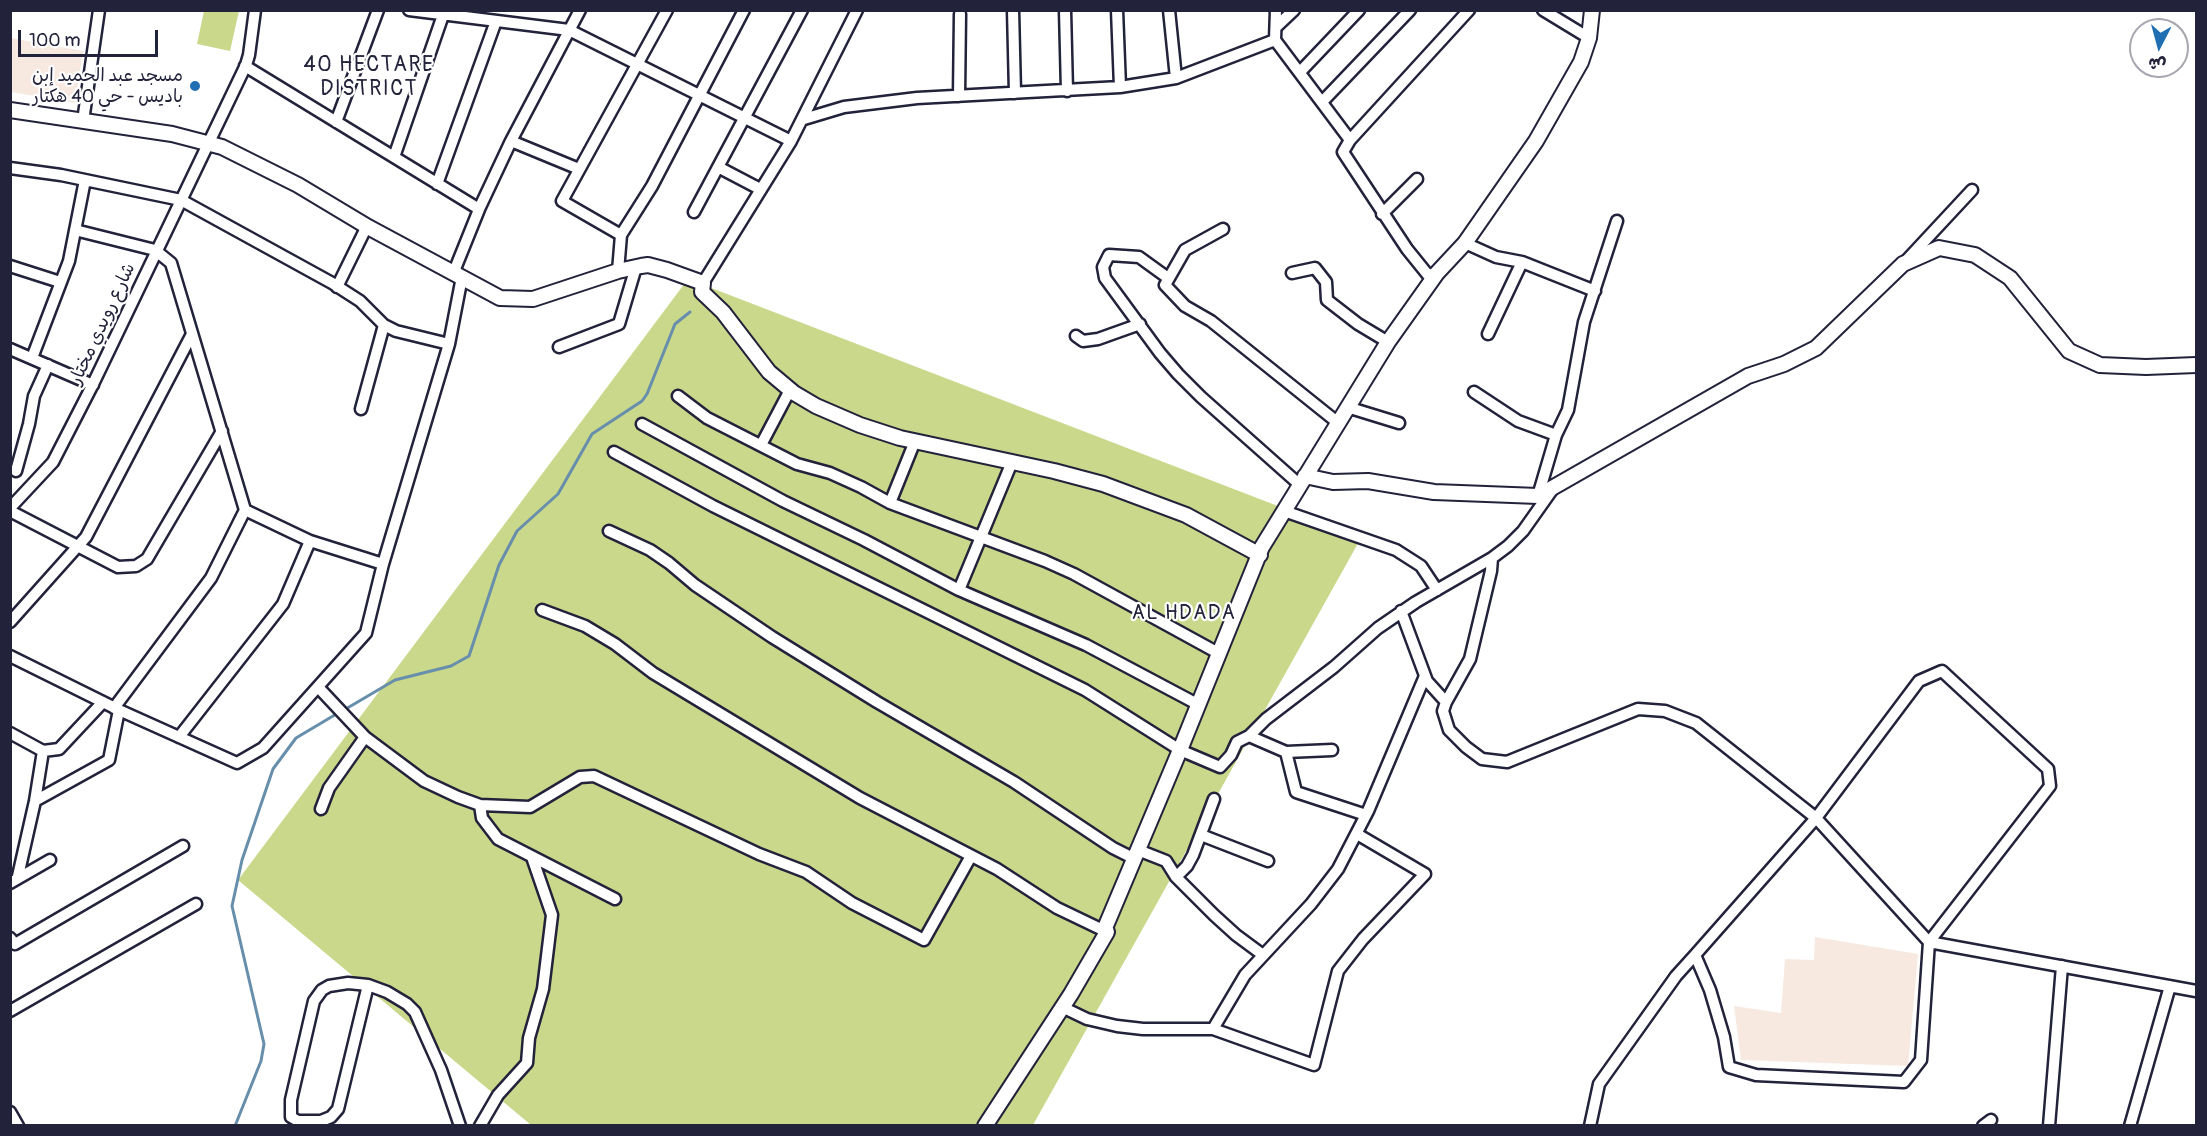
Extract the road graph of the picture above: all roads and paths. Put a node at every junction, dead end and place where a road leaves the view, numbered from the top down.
1 (99, 10) edge
2 (255, 10) edge
3 (378, 10) edge
4 (409, 10) edge
5 (580, 10) edge
6 (667, 10) edge
7 (744, 10) edge
8 (802, 10) edge
9 (857, 10) edge
10 (1012, 10) edge
11 (1065, 10) edge
12 (1117, 10) edge
13 (1168, 10) edge
14 (1276, 10) edge
15 (1294, 10) edge
16 (1359, 10) edge
17 (1410, 10) edge
18 (1469, 10) edge
19 (1543, 10) edge
20 (1592, 10) edge
21 (447, 14) edge
22 (960, 14) dead end
23 (496, 21) junction
24 (1276, 27) junction
25 (569, 30) junction
26 (1589, 38) junction
27 (1275, 40) junction
28 (245, 66) junction
29 (637, 66) junction
30 (1300, 72) junction
31 (1176, 78) junction
32 (1120, 87) junction
33 (1067, 92) junction
34 (1016, 93) junction
35 (699, 96) junction
36 (959, 96) junction
37 (1322, 102) junction
38 (10, 110) edge
39 (744, 118) junction
40 (804, 118) junction
41 (83, 121) junction
42 (336, 122) junction
43 (511, 141) junction
44 (791, 141) junction
45 (1350, 141) junction
46 (208, 143) junction
47 (394, 157) junction
48 (718, 166) junction
49 (10, 168) edge
50 (579, 169) junction
51 (1417, 179) dead end
52 (85, 180) junction
53 (437, 184) junction
54 (760, 189) junction
55 (1972, 190) dead end
56 (181, 200) junction
57 (479, 209) junction
58 (694, 212) dead end
59 (1383, 214) junction
60 (1617, 221) dead end
61 (367, 226) junction
62 (1223, 229) dead end
63 (75, 230) junction
64 (621, 235) junction
65 (1465, 243) junction
66 (155, 250) junction
67 (1522, 262) junction
68 (1903, 264) junction
69 (10, 266) edge
70 (636, 267) junction
71 (618, 271) junction
72 (1293, 273) dead end
73 (1437, 273) junction
74 (457, 276) junction
75 (1168, 278) junction
76 (60, 282) junction
77 (703, 283) junction
78 (337, 286) junction
79 (1596, 291) junction
80 (1140, 324) junction
81 (384, 325) junction
82 (192, 334) junction
83 (1488, 334) dead end
84 (1076, 336) dead end
85 (1388, 342) junction
86 (449, 344) junction
87 (559, 347) dead end
88 (10, 349) edge
89 (32, 358) junction
90 (48, 364) junction
91 (2196, 365) edge
92 (93, 385) junction
93 (790, 390) junction
94 (1474, 392) dead end
95 (678, 396) dead end
96 (1347, 407) junction
97 (361, 409) dead end
98 (1337, 422) junction
99 (1399, 423) dead end
100 (642, 424) dead end
101 (222, 431) junction
102 (1556, 435) junction
103 (915, 441) junction
104 (761, 445) junction
105 (614, 452) dead end
106 (1012, 462) junction
107 (16, 471) dead end
108 (1302, 481) junction
109 (1553, 488) junction
110 (1538, 496) junction
111 (890, 503) junction
112 (10, 509) edge
113 (245, 510) junction
114 (1284, 511) junction
115 (609, 531) dead end
116 (982, 536) junction
117 (310, 541) junction
118 (78, 546) junction
119 (1260, 555) junction
120 (1492, 558) junction
121 (383, 564) junction
122 (959, 590) junction
123 (1437, 590) junction
124 (542, 610) dead end
125 (1401, 611) junction
126 (10, 622) edge
127 (1220, 654) junction
128 (10, 656) edge
129 (1425, 676) junction
130 (318, 687) junction
131 (103, 702) junction
132 (1446, 702) junction
133 (1199, 705) junction
134 (116, 709) junction
135 (10, 733) edge
136 (1250, 736) junction
137 (180, 737) junction
138 (365, 737) junction
139 (1180, 750) junction
140 (1332, 750) dead end
141 (43, 751) junction
142 (1286, 752) junction
143 (1214, 799) dead end
144 (35, 801) junction
145 (480, 805) junction
146 (321, 809) dead end
147 (1366, 815) junction
148 (1816, 818) junction
149 (1357, 834) junction
150 (1201, 835) junction
151 (183, 846) dead end
152 (1137, 855) junction
153 (971, 856) junction
154 (532, 857) junction
155 (50, 860) dead end
156 (1268, 861) dead end
157 (10, 865) edge
158 (1176, 877) junction
159 (16, 879) edge
160 (615, 899) dead end
161 (196, 904) dead end
162 (1107, 932) junction
163 (10, 938) edge
164 (1929, 942) junction
165 (1263, 955) junction
166 (1695, 955) junction
167 (2061, 966) junction
168 (368, 985) junction
169 (2170, 987) junction
170 (2196, 991) edge
171 (1062, 1007) junction
172 (10, 1011) edge
173 (1213, 1029) junction
174 (10, 1112) edge
175 (18, 1125) edge
176 (460, 1125) edge
177 (480, 1125) edge
178 (985, 1125) edge
179 (1590, 1125) edge
180 (1983, 1125) edge
181 (1991, 1125) edge
182 (2049, 1125) edge
183 (2130, 1125) edge

1 - 41 street
2 - 28 street, شارع رويدي مختار
3 - 42 street
4 - 21 street
5 - 25 street
6 - 29 street
7 - 35 street
8 - 39 street
9 - 40 street
10 - 34 street
11 - 33 street
12 - 32 street
13 - 31 street
14 - 24 street
15 - 24 street
16 - 30 street
17 - 37 street
18 - 45 street
19 - 26 street
20 - 26 main road
21 - 23 street
21 - 47 street
22 - 36 street
23 - 25 street
23 - 53 street
24 - 27 street
25 - 29 street
25 - 43 street
26 - 65 main road
27 - 30 street
27 - 31 street
28 - 42 street
28 - 46 street, شارع رويدي مختار
29 - 35 street
29 - 50 street
30 - 37 street
31 - 32 street
32 - 33 street
33 - 34 street
34 - 36 street
35 - 39 street
35 - 64 street
36 - 40 street
37 - 45 street
38 - 41 main road
39 - 44 street
39 - 48 street
40 - 44 street
41 - 46 main road
42 - 47 street
43 - 50 street
43 - 57 street
44 - 54 street
45 - 59 street
46 - 56 street, شارع رويدي مختار
46 - 61 main road
47 - 53 street
48 - 54 street
48 - 58 street
49 - 52 street
50 - 64 street
51 - 59 street
52 - 56 street
52 - 63 street
53 - 57 street
54 - 77 street
55 - 68 street
56 - 66 street, شارع رويدي مختار
56 - 78 street
57 - 74 street
59 - 73 street
60 - 79 street
61 - 74 main road
61 - 78 street
62 - 75 street
63 - 66 street
63 - 76 street
64 - 71 street
65 - 67 street
65 - 73 main road
66 - 82 street
66 - 92 street, شارع رويدي مختار
67 - 79 street
67 - 83 street
68 - 91 main road
68 - 109 main road
69 - 76 street
70 - 71 main road
70 - 77 main road
70 - 87 street
71 - 74 main road
72 - 85 street
73 - 85 main road
74 - 86 street
75 - 80 street
75 - 98 street
76 - 89 street
77 - 93 main road
78 - 81 street
79 - 102 street
80 - 84 street
80 - 108 street
81 - 86 street
81 - 97 street
82 - 101 street
82 - 118 street
85 - 96 main road
86 - 121 street
88 - 89 street
89 - 90 street
90 - 92 street
90 - 107 street
92 - 112 street, شارع رويدي مختار
93 - 103 main road
93 - 104 street
94 - 102 street
95 - 104 street
96 - 98 main road
96 - 99 street
98 - 108 main road
100 - 122 street
101 - 113 street
101 - 118 street
102 - 110 street
103 - 106 main road
103 - 111 street
104 - 111 street
105 - 139 street
106 - 116 street
106 - 119 main road
108 - 110 main road
108 - 114 main road
109 - 110 main road
109 - 120 street
111 - 116 street
112 - 118 street
113 - 117 street
113 - 134 street
114 - 119 main road
114 - 123 street
115 - 152 street
116 - 122 street
116 - 127 street
117 - 121 street
117 - 137 street
118 - 126 street
119 - 127 main road
120 - 123 street
120 - 132 street
121 - 130 street
122 - 133 street
123 - 125 street
124 - 153 street
125 - 129 street
125 - 136 street
127 - 133 main road
128 - 131 street
129 - 132 street
129 - 147 street
130 - 137 street
130 - 138 street
131 - 134 street
131 - 141 street
132 - 148 street
133 - 139 main road
134 - 137 street
134 - 144 street
135 - 141 street
136 - 139 street
136 - 142 street
138 - 145 street
138 - 146 street
139 - 152 main road
140 - 142 street
141 - 144 street
142 - 147 street
143 - 150 street
144 - 159 street
145 - 153 street
145 - 154 street
147 - 149 street
148 - 164 street
148 - 164 street
148 - 166 street
149 - 165 street
149 - 173 street
150 - 156 street
150 - 158 street
151 - 163 street
152 - 158 street
152 - 162 main road
153 - 162 street
154 - 160 street
154 - 177 street
155 - 159 street
157 - 159 street
158 - 165 street
161 - 172 street
162 - 171 main road
164 - 166 street
164 - 167 street
165 - 173 street
166 - 179 street
167 - 169 street
167 - 182 street
168 - 168 street
168 - 176 street
169 - 170 street
169 - 183 street
171 - 173 street
171 - 178 main road
174 - 175 street
180 - 181 street

